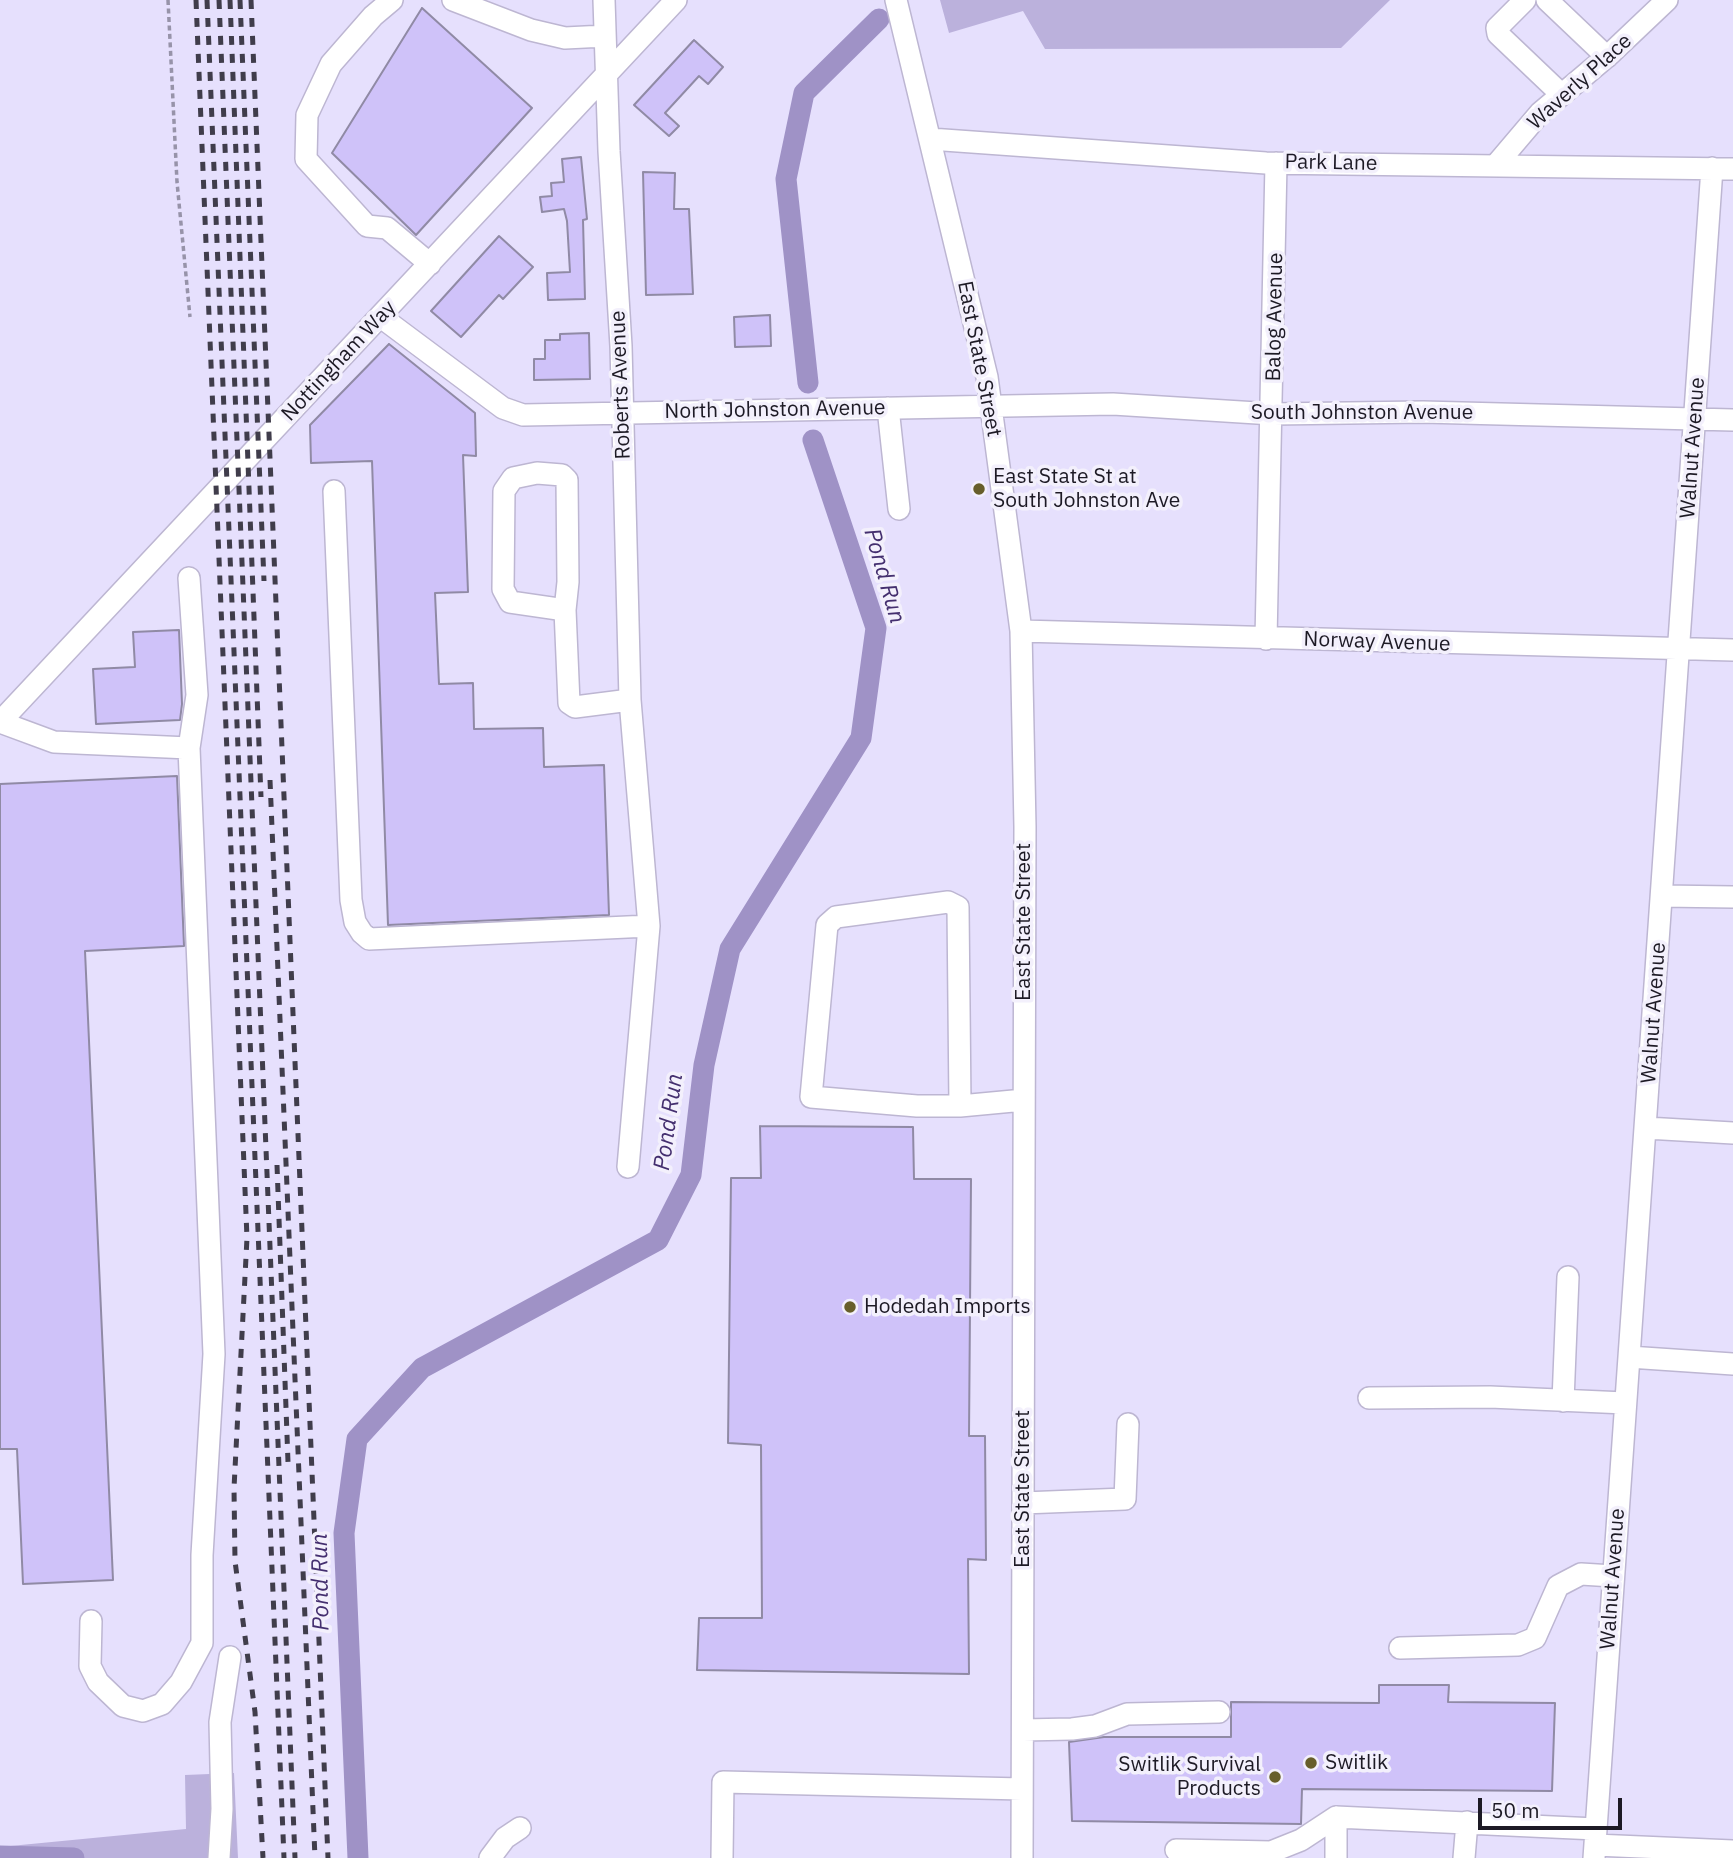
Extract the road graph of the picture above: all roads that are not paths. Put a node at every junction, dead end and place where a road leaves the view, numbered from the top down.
1 (392, 0) edge
2 (453, 0) edge
3 (604, 0) edge
4 (676, 0) edge
5 (896, 0) edge
6 (1525, 0) edge
7 (1547, 0) edge
8 (1667, 0) edge
9 (606, 36) junction
10 (1607, 57) junction
11 (606, 75) junction
12 (1561, 94) junction
13 (930, 139) junction
14 (1276, 163) junction
15 (1495, 166) junction
16 (1723, 169) edge
17 (430, 264) junction
18 (380, 317) junction
19 (992, 404) junction
20 (888, 408) junction
21 (623, 413) junction
22 (1273, 414) junction
23 (1695, 419) junction
24 (1733, 420) edge
25 (334, 491) dead end
26 (899, 509) dead end
27 (189, 578) dead end
28 (565, 606) junction
29 (1021, 631) junction
30 (1266, 639) junction
31 (1679, 649) junction
32 (1733, 650) edge
33 (630, 700) junction
34 (0, 722) edge
35 (189, 748) junction
36 (1662, 895) junction
37 (1733, 897) edge
38 (649, 926) junction
39 (1024, 1100) junction
40 (960, 1105) junction
41 (1646, 1128) junction
42 (1733, 1133) edge
43 (628, 1167) dead end
44 (1569, 1277) dead end
45 (1629, 1357) junction
46 (1733, 1364) edge
47 (1369, 1398) dead end
48 (1563, 1401) junction
49 (1625, 1403) junction
50 (1128, 1424) dead end
51 (1023, 1503) junction
52 (1613, 1576) junction
53 (91, 1621) dead end
54 (1400, 1648) dead end
55 (230, 1657) dead end
56 (1219, 1712) dead end
57 (1023, 1730) junction
58 (1023, 1789) junction
59 (1336, 1817) junction
60 (1467, 1822) junction
61 (520, 1828) dead end
62 (1595, 1844) edge
63 (1176, 1850) dead end
64 (1733, 1851) edge
65 (219, 1858) edge
66 (490, 1858) edge
67 (722, 1858) edge
68 (1022, 1858) edge
69 (1336, 1858) edge
70 (1464, 1858) edge

1 - 17 street
2 - 9 street
3 - 9 street, Roberts Avenue
4 - 11 street, Nottingham Way
5 - 13 street, East State Street
6 - 12 street
7 - 10 street
8 - 10 street, Waverly Place
9 - 11 street, Roberts Avenue
10 - 12 street, Waverly Place
11 - 17 street, Nottingham Way
11 - 21 street, Roberts Avenue
12 - 15 street, Waverly Place
13 - 14 street, Park Lane
13 - 19 street, East State Street
14 - 15 street, Park Lane
14 - 22 street, Balog Avenue
15 - 16 street, Park Lane
16 - 23 street, Walnut Avenue
17 - 18 street, Nottingham Way
18 - 21 street, North Johnston Avenue
18 - 34 street, Nottingham Way
19 - 20 street, North Johnston Avenue
19 - 22 street, South Johnston Avenue
19 - 29 street, East State Street
20 - 21 street, North Johnston Avenue
20 - 26 street
21 - 33 street, Roberts Avenue
22 - 23 street, South Johnston Avenue
22 - 30 street, Balog Avenue
23 - 24 street, South Johnston Avenue
23 - 31 street, Walnut Avenue
25 - 38 street
27 - 35 street
28 - 28 street
28 - 33 street
29 - 30 street, Norway Avenue
29 - 39 street, East State Street
30 - 31 street, Norway Avenue
31 - 32 street, Norway Avenue
31 - 36 street, Walnut Avenue
33 - 38 street, Roberts Avenue
34 - 35 street
35 - 53 street
36 - 37 street
36 - 41 street, Walnut Avenue
38 - 43 street, Roberts Avenue
39 - 40 street
39 - 51 street, East State Street
40 - 40 street
41 - 42 street
41 - 45 street, Walnut Avenue
44 - 48 street
45 - 46 street
45 - 49 street, Walnut Avenue
47 - 48 street
48 - 49 street
49 - 52 street, Walnut Avenue
50 - 51 street
51 - 57 street, East State Street
52 - 54 street
52 - 62 street, Walnut Avenue
55 - 65 street
56 - 57 street
57 - 58 street, East State Street
58 - 67 street
58 - 68 street, East State Street
59 - 60 street
59 - 63 street
59 - 69 street
60 - 62 street
60 - 70 street
61 - 66 street
62 - 64 street

